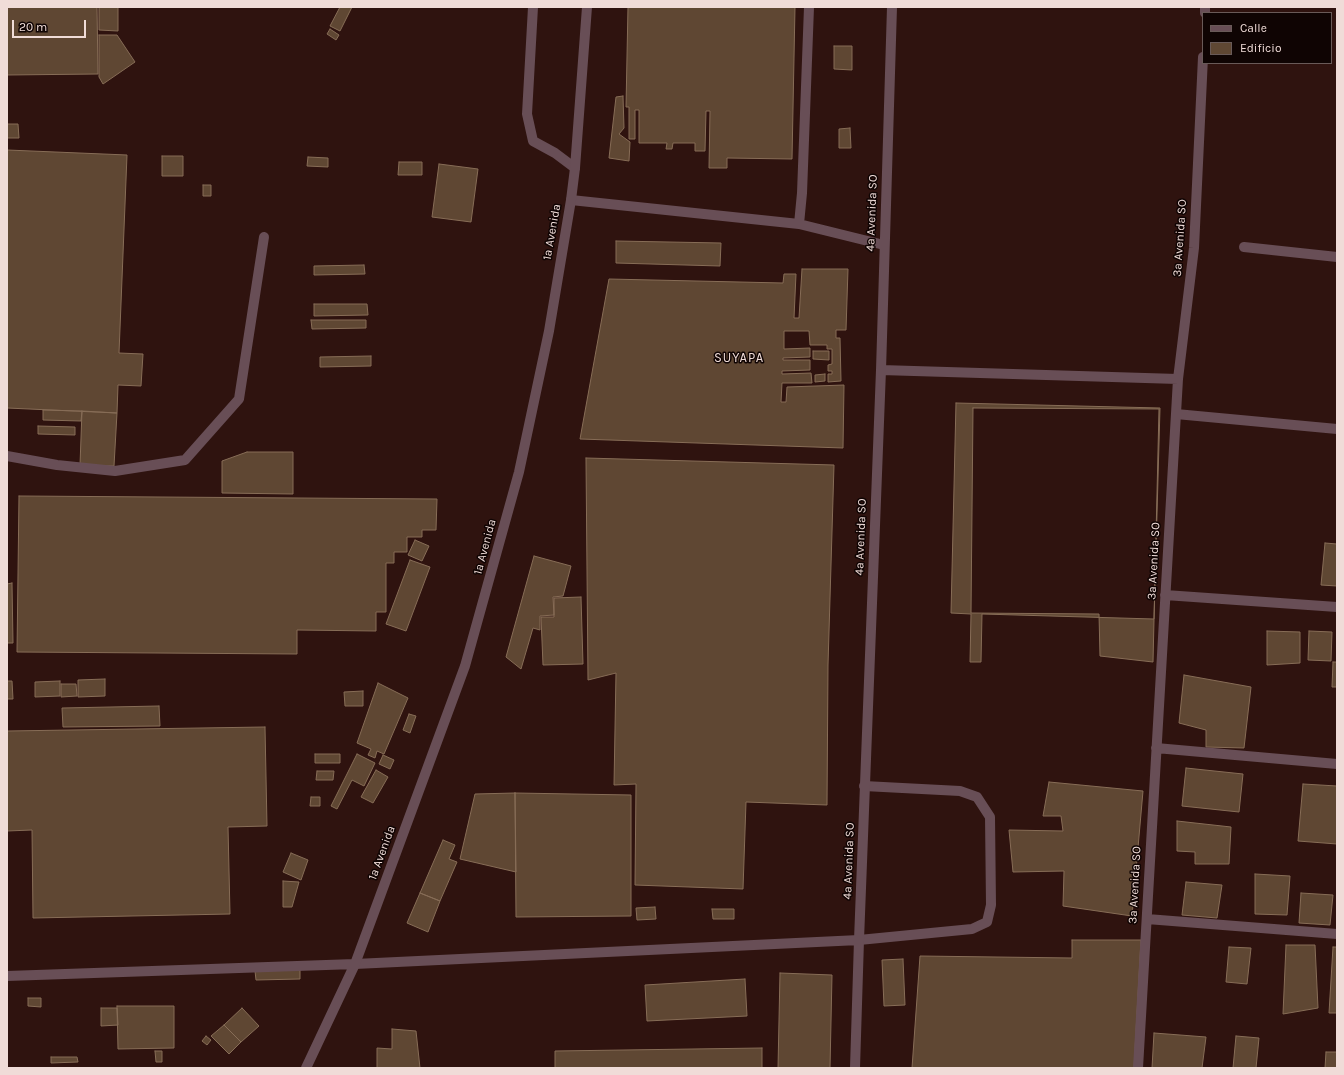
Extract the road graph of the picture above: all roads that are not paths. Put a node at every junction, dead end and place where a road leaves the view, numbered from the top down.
1 (533, 7) edge
2 (587, 7) edge
3 (809, 7) edge
4 (892, 7) edge
5 (1203, 64) edge
6 (576, 168) junction
7 (571, 200) junction
8 (799, 224) junction
9 (264, 237) dead end
10 (884, 245) junction
11 (1244, 247) dead end
12 (1337, 257) edge
13 (880, 370) junction
14 (1178, 379) junction
15 (1176, 414) junction
16 (1337, 429) edge
17 (7, 456) edge
18 (1165, 595) junction
19 (1337, 608) edge
20 (1156, 748) junction
21 (1337, 764) edge
22 (864, 786) junction
23 (1146, 920) junction
24 (1337, 934) edge
25 (859, 940) junction
26 (355, 964) junction
27 (7, 976) edge
28 (306, 1068) edge
29 (855, 1068) edge
30 (1138, 1068) edge

1 - 6 street
2 - 6 street, 1a Avenida
3 - 8 street
4 - 10 street, 4a Avenida SO
5 - 14 street, 3a Avenida SO
6 - 7 street, 1a Avenida
7 - 8 street
7 - 26 street, 1a Avenida
8 - 10 street
9 - 17 street
10 - 13 street, 4a Avenida SO
11 - 12 street
13 - 14 street
13 - 22 street, 4a Avenida SO
14 - 15 street, 3a Avenida SO
15 - 16 street
15 - 18 street, 3a Avenida SO
18 - 19 street
18 - 20 street, 3a Avenida SO
20 - 21 street
20 - 23 street, 3a Avenida SO
22 - 25 street, 4a Avenida SO
22 - 25 street
23 - 24 street
23 - 30 street, 3a Avenida SO
25 - 26 street
25 - 29 street, 4a Avenida SO
26 - 27 street
26 - 28 street, 1a Avenida

